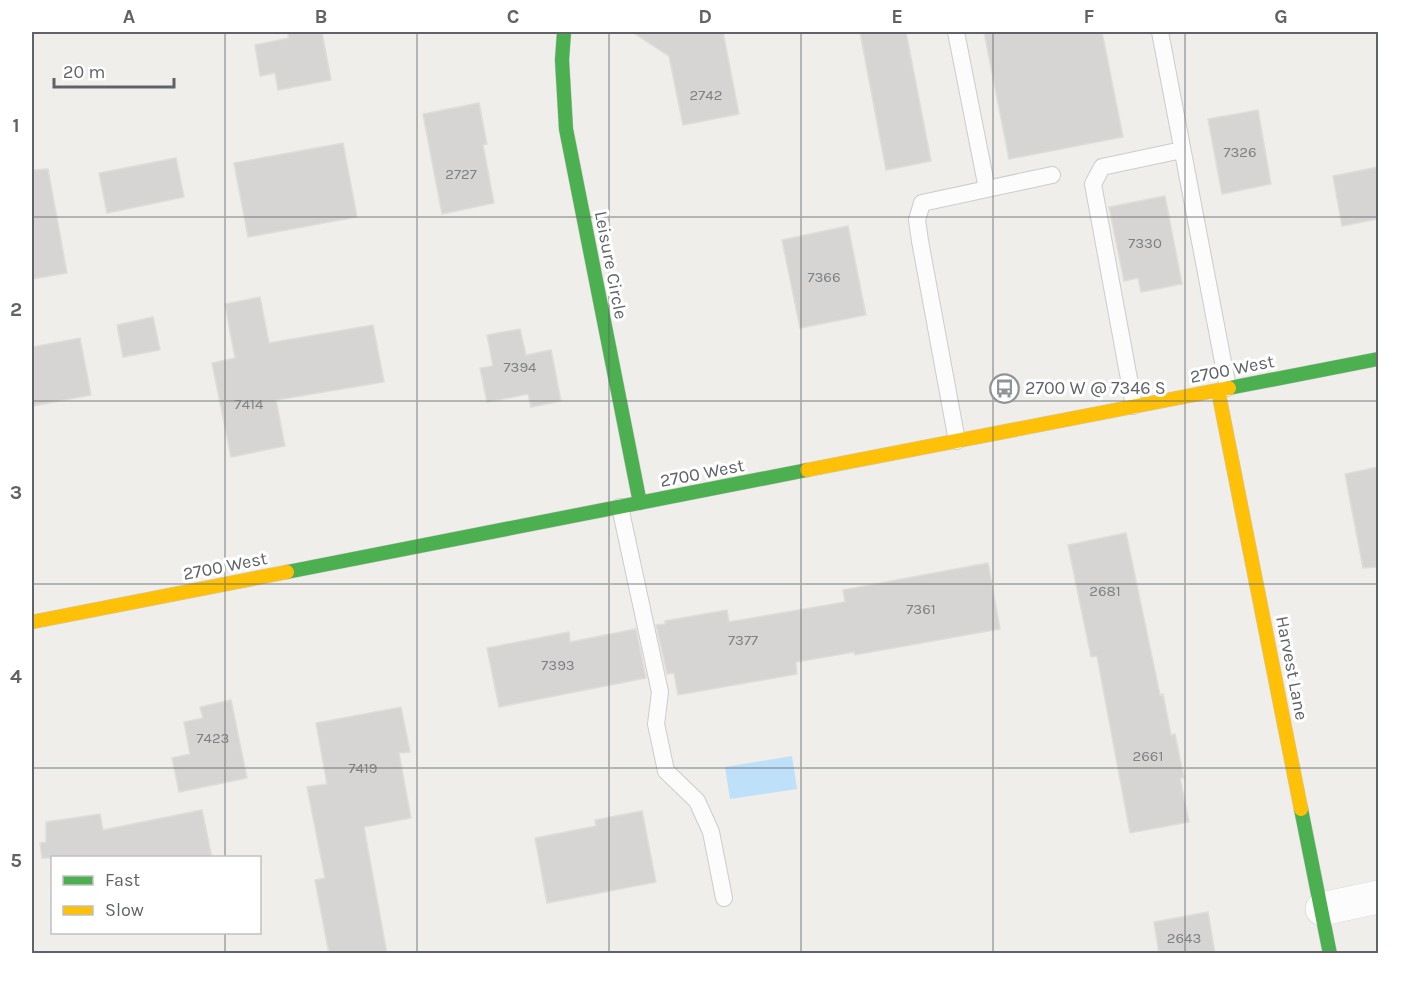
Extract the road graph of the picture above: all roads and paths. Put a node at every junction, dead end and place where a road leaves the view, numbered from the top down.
1 (564, 32) edge
2 (956, 32) edge
3 (1160, 32) edge
4 (1182, 150) junction
5 (1052, 175) dead end
6 (987, 189) junction
7 (1378, 358) edge
8 (1223, 389) junction
9 (1134, 406) junction
10 (957, 441) junction
11 (640, 503) junction
12 (620, 507) junction
13 (32, 622) edge
14 (1378, 897) edge
15 (724, 898) dead end
16 (1322, 909) junction
17 (1330, 954) edge

1 - 11 main road, Leisure Circle
2 - 6 lane
3 - 4 lane
4 - 8 lane
4 - 9 lane
5 - 6 lane
6 - 10 lane
7 - 8 main road, 2700 West
8 - 9 main road, 2700 West
8 - 16 main road, Harvest Lane
9 - 10 main road, 2700 West
10 - 11 main road, 2700 West
11 - 12 main road, 2700 West
12 - 13 main road, 2700 West
12 - 15 lane
14 - 16 street
16 - 17 main road, Harvest Lane

